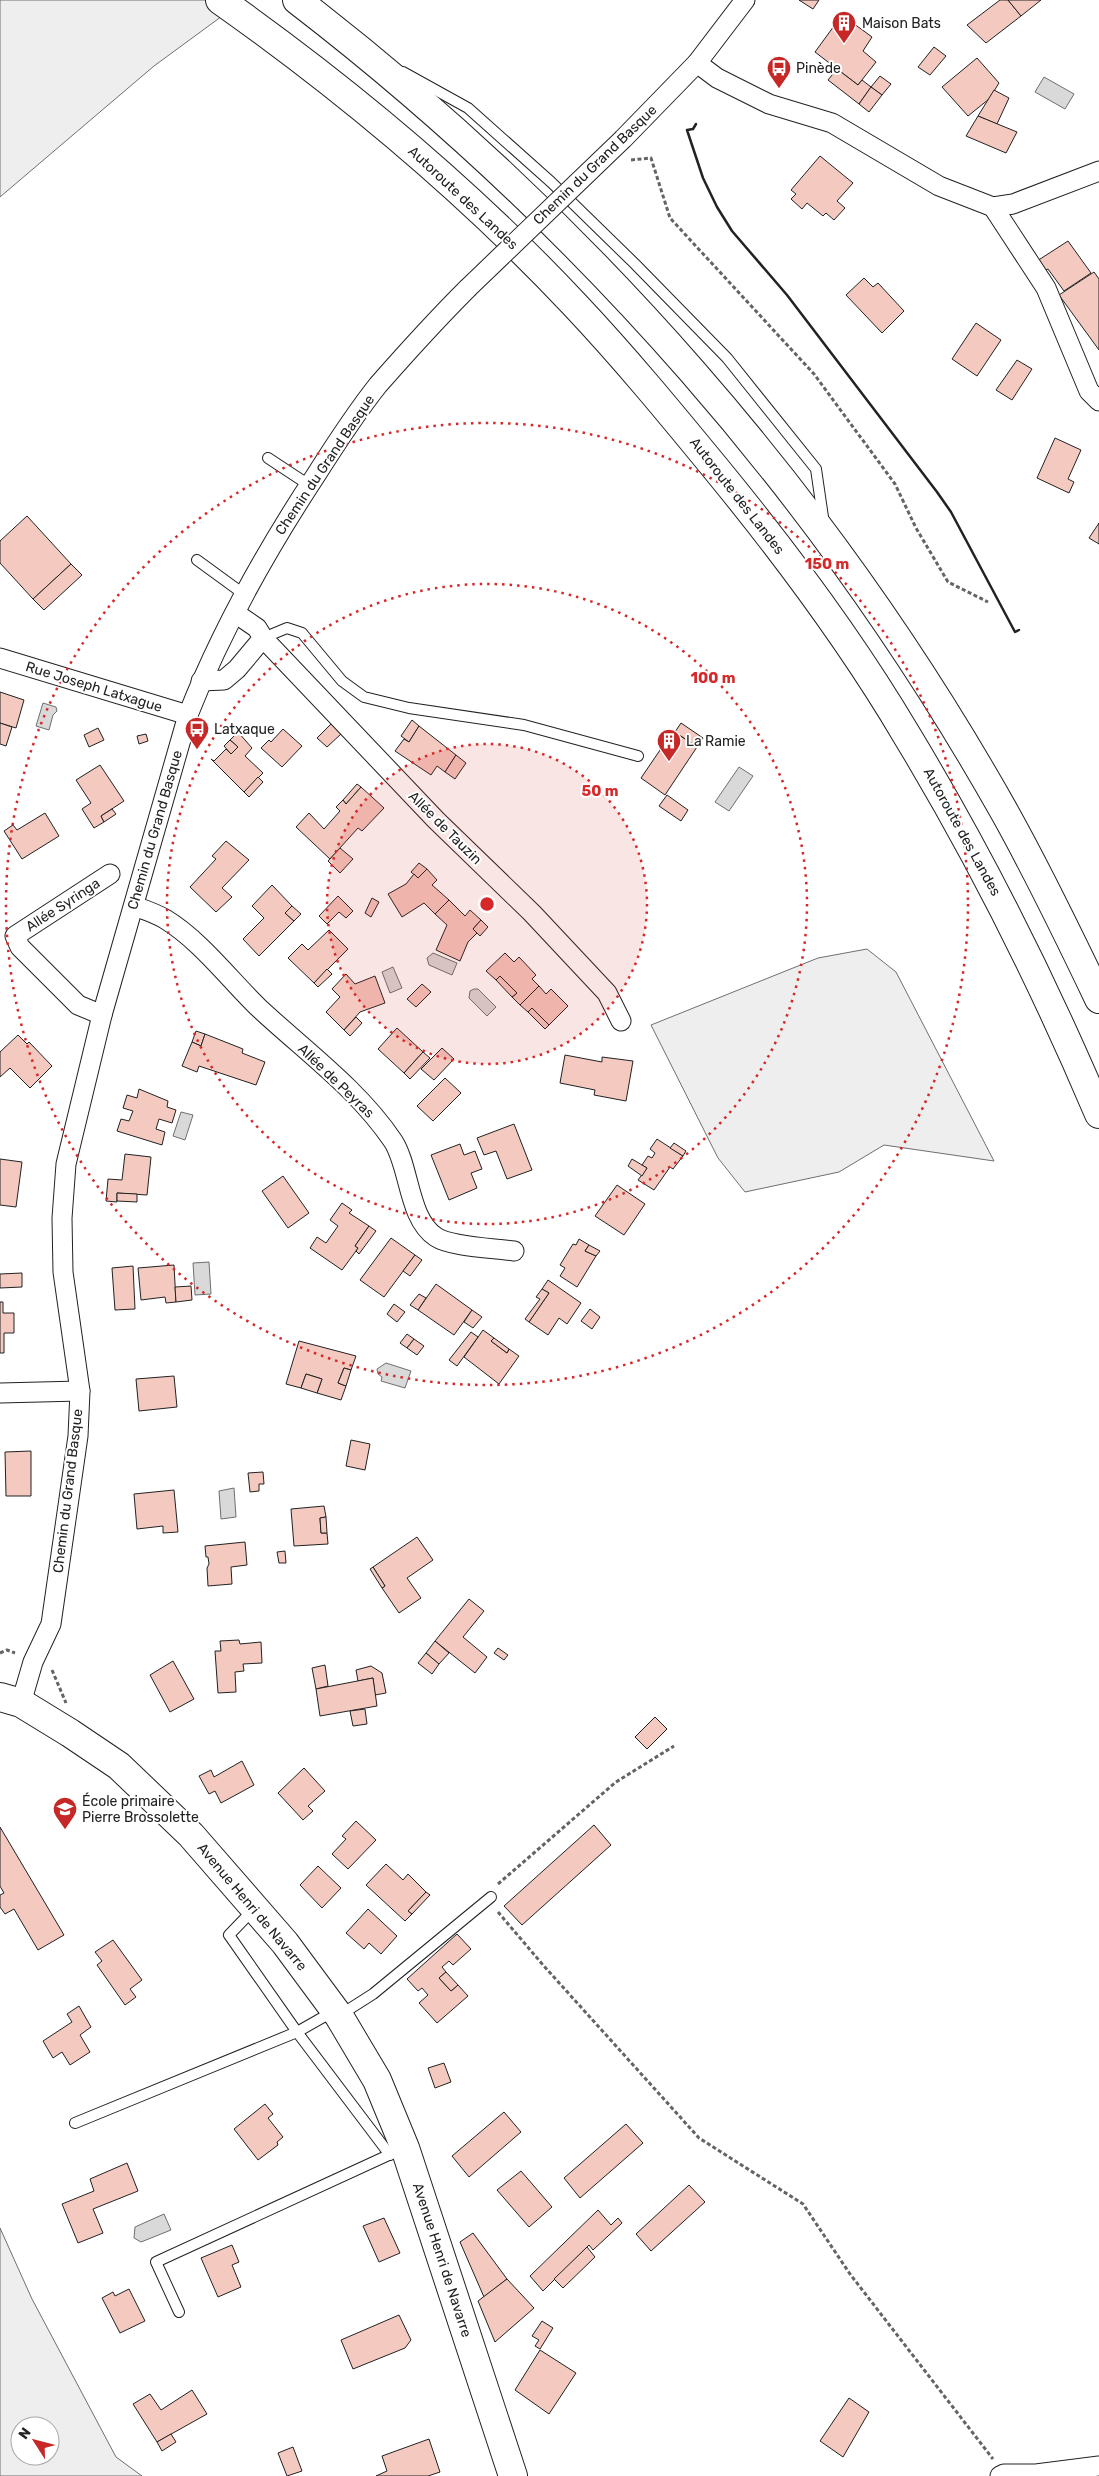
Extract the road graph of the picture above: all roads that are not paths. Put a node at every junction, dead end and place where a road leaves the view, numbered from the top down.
1 (220, 0) edge
2 (297, 0) edge
3 (745, 0) edge
4 (697, 63) junction
5 (1099, 171) edge
6 (993, 207) junction
7 (1099, 401) edge
8 (268, 458) dead end
9 (309, 485) junction
10 (197, 560) dead end
11 (244, 595) junction
12 (235, 613) junction
13 (263, 638) junction
14 (0, 658) edge
15 (201, 681) junction
16 (188, 715) junction
17 (638, 756) dead end
18 (110, 874) dead end
19 (134, 906) junction
20 (8, 941) edge
21 (1099, 999) edge
22 (102, 1014) junction
23 (621, 1021) dead end
24 (1099, 1114) edge
25 (514, 1251) dead end
26 (80, 1391) junction
27 (0, 1393) edge
28 (10, 1700) edge
29 (491, 1898) road end
30 (255, 1908) junction
31 (337, 2013) junction
32 (297, 2032) junction
33 (75, 2123) dead end
34 (398, 2151) junction
35 (178, 2312) dead end
36 (1099, 2466) edge
37 (1004, 2475) edge
38 (513, 2476) edge

1 - 24 main road, Autoroute des Landes
2 - 21 main road
3 - 4 street, Chemin du Grand Basque
4 - 6 street
4 - 9 street, Chemin du Grand Basque, bridge
5 - 6 street
6 - 7 street
8 - 9 lane
9 - 11 street, Chemin du Grand Basque
10 - 11 lane
11 - 12 street, Chemin du Grand Basque
12 - 13 street, Allée de Tauzin
12 - 15 street, Chemin du Grand Basque
13 - 15 street
13 - 17 lane
13 - 23 street, Allée de Tauzin
14 - 16 street, Rue Joseph Latxague
15 - 16 street, Chemin du Grand Basque
16 - 19 street, Chemin du Grand Basque
18 - 20 street, Allée Syringa
19 - 22 street, Chemin du Grand Basque
19 - 25 street, Allée de Peyras
20 - 22 street, Allée Syringa
22 - 26 street, Chemin du Grand Basque
26 - 27 street
26 - 28 street, Chemin du Grand Basque
28 - 30 main road, Avenue Henri de Navarre
29 - 31 lane
30 - 31 main road, Avenue Henri de Navarre
30 - 32 lane
31 - 32 lane
31 - 34 main road, Avenue Henri de Navarre
32 - 33 lane
32 - 34 lane
34 - 35 lane
34 - 38 main road, Avenue Henri de Navarre
36 - 37 street

